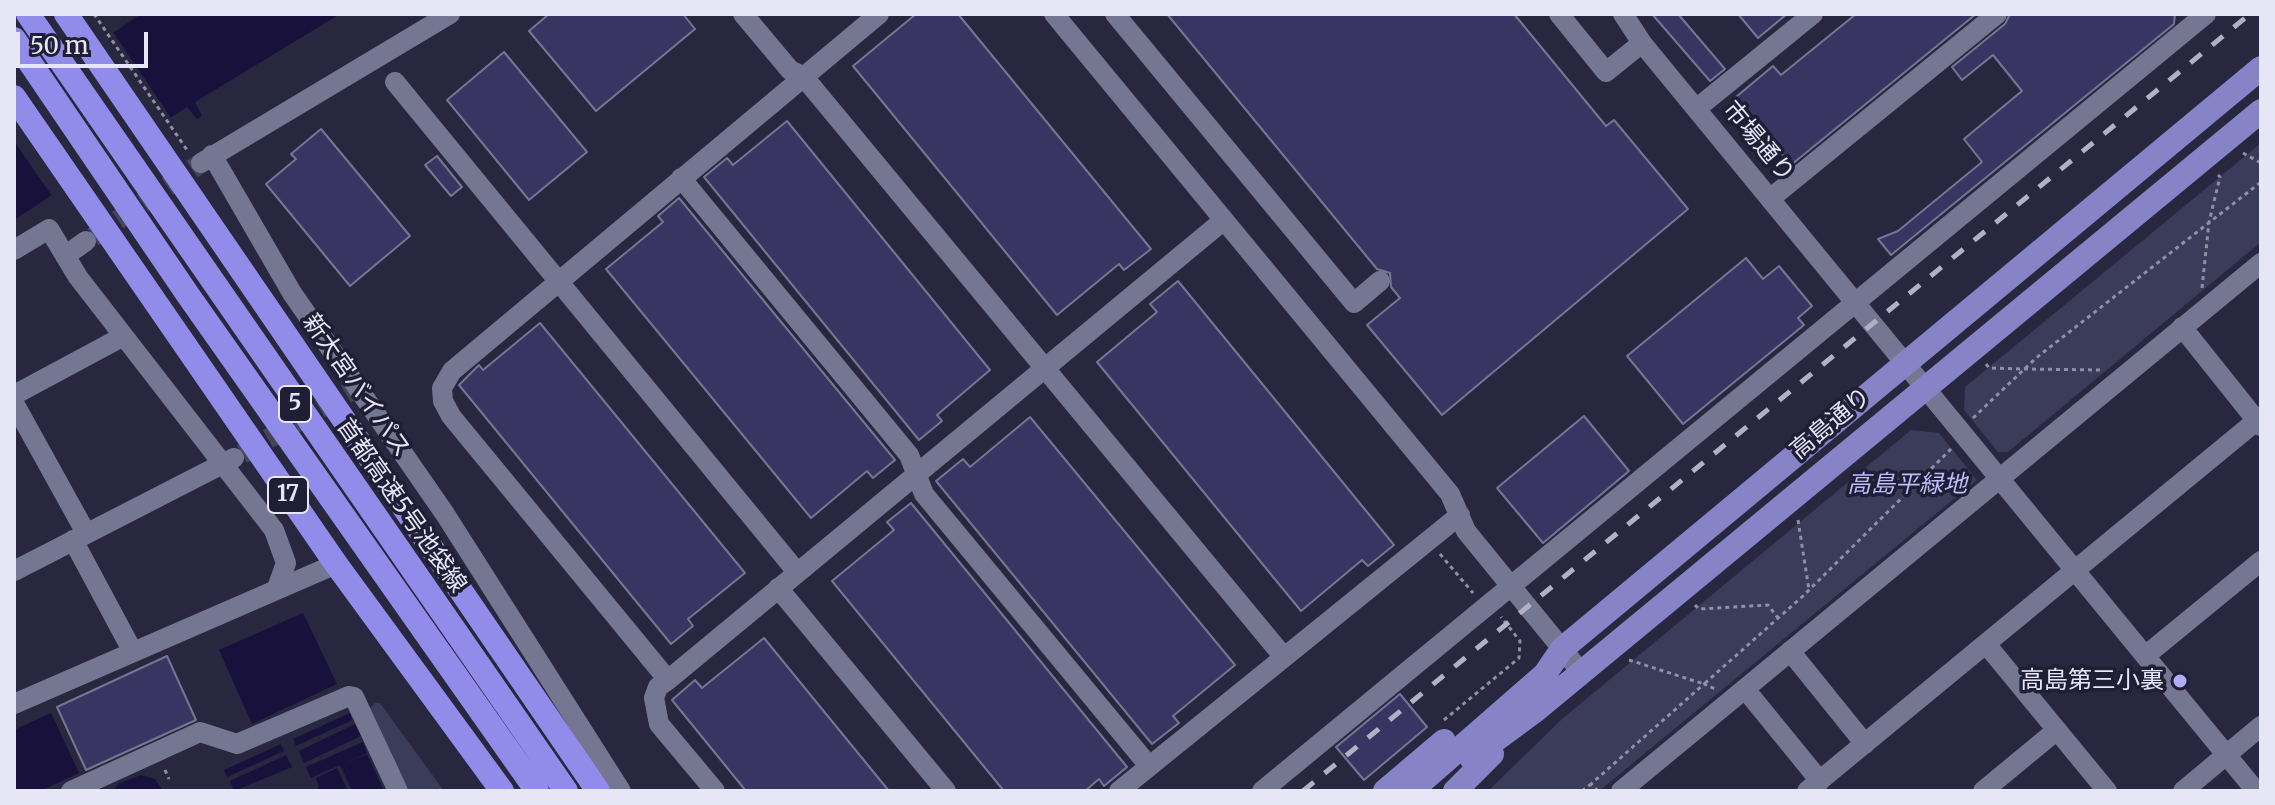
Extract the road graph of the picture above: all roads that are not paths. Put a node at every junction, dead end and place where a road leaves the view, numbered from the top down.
1 (28, 14) edge
2 (66, 14) edge
3 (450, 14) edge
4 (743, 14) edge
5 (879, 14) edge
6 (1054, 14) edge
7 (1115, 14) edge
8 (1559, 14) edge
9 (1623, 14) edge
10 (1813, 14) edge
11 (1997, 14) edge
12 (2204, 15) edge
13 (14, 39) edge
14 (1642, 43) junction
15 (2261, 68) edge
16 (803, 76) junction
17 (395, 82) dead end
18 (14, 97) edge
19 (1696, 109) junction
20 (2261, 111) edge
21 (681, 178) junction
22 (1771, 198) junction
23 (1224, 220) junction
24 (86, 241) tunnel mouth
25 (14, 250) edge
26 (65, 256) junction
27 (2261, 263) edge
28 (1380, 281) dead end
29 (561, 282) junction
30 (1855, 302) junction
31 (2182, 327) junction
32 (122, 337) junction
33 (1905, 362) junction
34 (1044, 368) junction
35 (1925, 386) junction
36 (14, 395) edge
37 (14, 403) edge
38 (2260, 421) edge
39 (229, 460) junction
40 (916, 474) junction
41 (1999, 478) junction
42 (1460, 515) junction
43 (79, 536) junction
44 (2261, 561) edge
45 (336, 564) junction
46 (14, 571) edge
47 (2074, 571) junction
48 (797, 572) junction
49 (1512, 587) junction
50 (277, 588) junction
51 (778, 588) junction
52 (1986, 644) junction
53 (1562, 649) junction
54 (1790, 651) junction
55 (133, 652) junction
56 (1283, 656) junction
57 (2145, 656) junction
58 (1581, 672) junction
59 (668, 680) junction
60 (1745, 689) junction
61 (14, 704) edge
62 (1536, 710) junction
63 (551, 723) junction
64 (2261, 726) edge
65 (2057, 730) junction
66 (1865, 744) junction
67 (2227, 755) junction
68 (1149, 766) junction
69 (1814, 786) edge
70 (71, 791) edge
71 (398, 791) edge
72 (502, 791) edge
73 (537, 791) edge
74 (559, 791) edge
75 (566, 791) edge
76 (598, 791) edge
77 (621, 791) edge
78 (715, 791) edge
79 (946, 791) edge
80 (1119, 791) edge
81 (1262, 791) edge
82 (1385, 791) edge
83 (1411, 791) edge
84 (1428, 791) edge
85 (1455, 791) edge
86 (1621, 791) edge
87 (1983, 791) edge
88 (2107, 791) edge
89 (2183, 791) edge
90 (2256, 791) edge

1 - 75 highway, 首都高速5号池袋線 / 5
2 - 63 highway, 新大宮バイパス
3 - 77 street
4 - 16 street
5 - 16 street
6 - 23 street
7 - 28 street
8 - 14 street
9 - 14 street, 市場通り
10 - 19 street
11 - 22 street
12 - 30 street
13 - 73 highway, 5
14 - 19 street, 市場通り
15 - 33 main road, 高島通り
16 - 21 street
16 - 34 street
17 - 29 street
18 - 45 highway, 17
19 - 22 street, 市場通り
20 - 35 main road, 高島通り
21 - 29 street
21 - 40 street
22 - 30 street, 市場通り
23 - 34 street
23 - 42 street
24 - 26 street
25 - 26 street
26 - 32 street
27 - 31 street
29 - 48 street
29 - 59 street
30 - 33 street, 市場通り
30 - 49 street
31 - 38 street
31 - 41 street
32 - 36 street
32 - 39 street
33 - 35 street, 市場通り
33 - 53 main road, 高島通り
34 - 40 street
34 - 56 street
35 - 41 street, 市場通り
35 - 58 main road, 高島通り
37 - 43 street
38 - 47 street
39 - 43 street
39 - 50 street
40 - 48 street
40 - 68 street
41 - 47 street, 市場通り
41 - 54 street
42 - 49 street
42 - 56 street
43 - 46 street
43 - 55 street
44 - 57 street
45 - 50 street
45 - 72 highway, 17
47 - 52 street
47 - 57 street, 市場通り
48 - 51 street
49 - 53 street
49 - 81 street
50 - 55 street
51 - 59 street
51 - 79 street
52 - 65 street
52 - 66 street
53 - 58 street
53 - 82 main road
53 - 83 main road, 高島通り
54 - 60 street
54 - 66 street
55 - 61 street
56 - 68 street
57 - 67 street, 市場通り
58 - 62 main road, 高島通り
59 - 78 street
60 - 69 street
60 - 86 street
62 - 84 main road, 高島通り
62 - 85 main road
63 - 74 main road
63 - 76 highway, 新大宮バイパス
64 - 67 street
65 - 87 street
65 - 88 street
66 - 69 street
67 - 89 street
67 - 90 street, 市場通り
68 - 80 street
70 - 71 street

